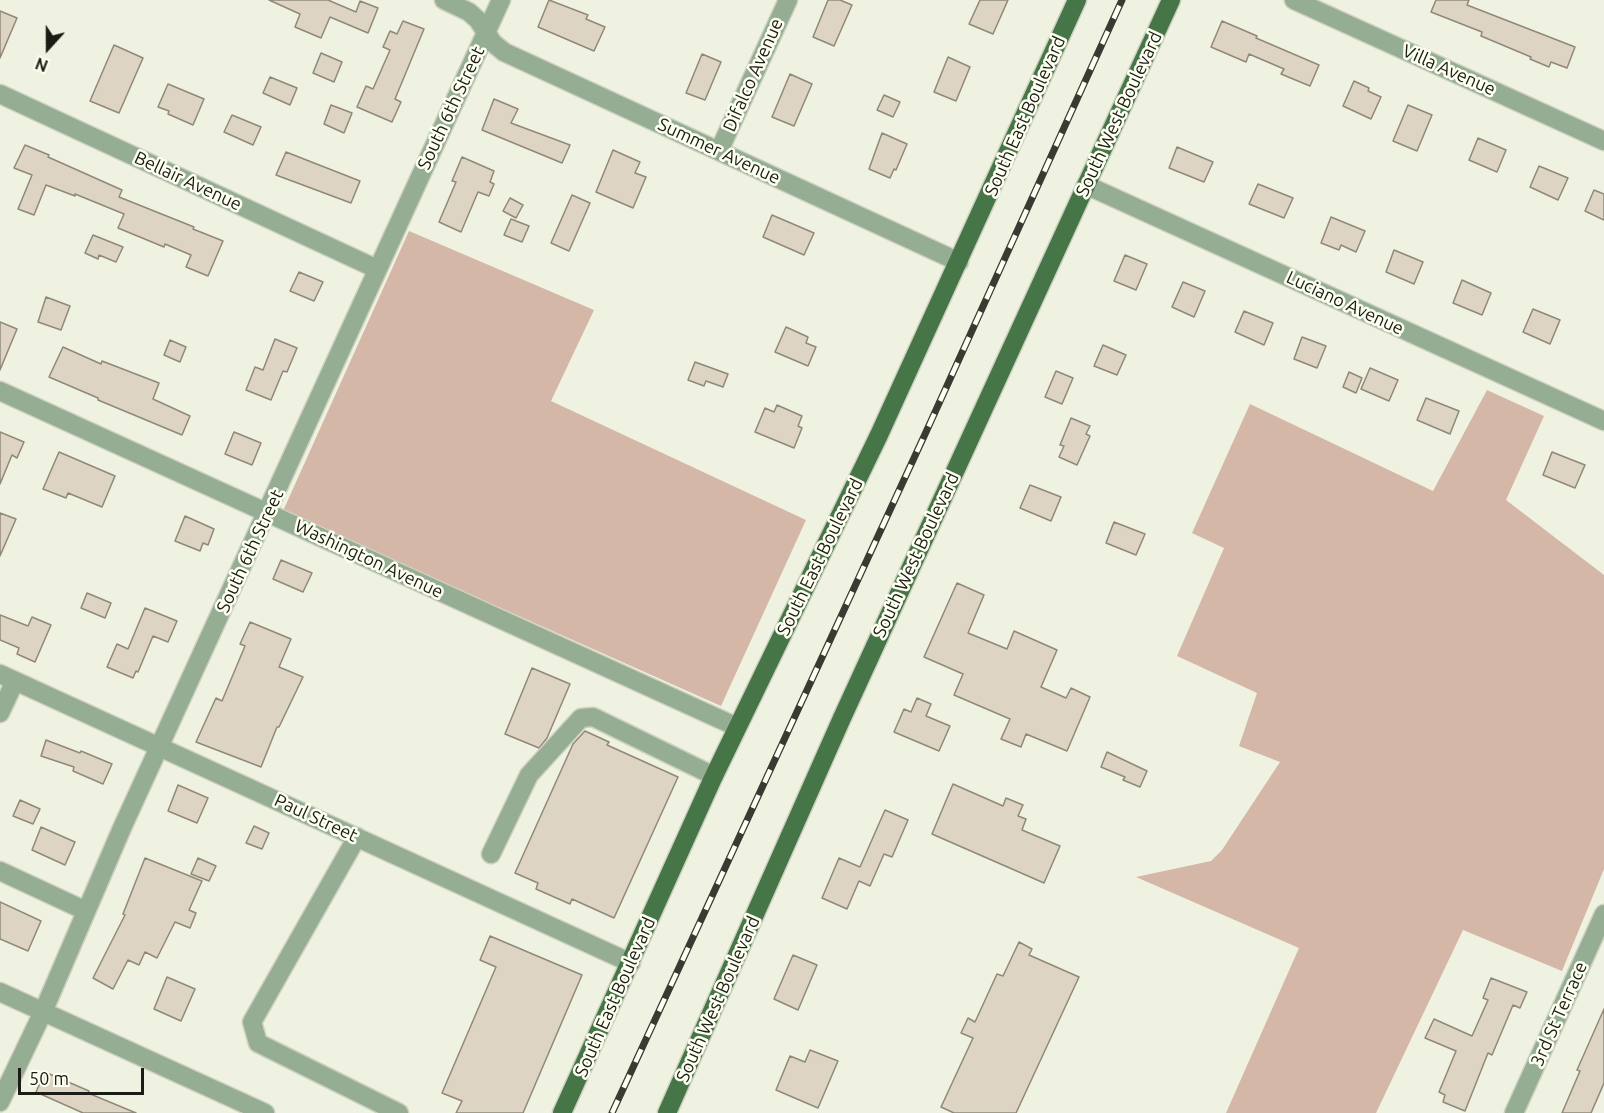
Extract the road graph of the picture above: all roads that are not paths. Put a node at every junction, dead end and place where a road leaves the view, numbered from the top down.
1 (444, 0) edge
2 (501, 0) edge
3 (788, 0) edge
4 (1077, 0) edge
5 (1171, 0) edge
6 (1294, 0) edge
7 (486, 32) junction
8 (0, 94) edge
9 (1604, 141) edge
10 (719, 151) junction
11 (1086, 185) junction
12 (959, 262) junction
13 (377, 269) junction
14 (0, 391) edge
15 (1604, 421) edge
16 (268, 513) junction
17 (7, 678) edge
18 (0, 714) edge
19 (737, 727) junction
20 (159, 747) junction
21 (714, 776) junction
22 (357, 837) junction
23 (491, 854) dead end
24 (0, 871) edge
25 (86, 911) junction
26 (1604, 914) edge
27 (631, 963) junction
28 (0, 992) edge
29 (43, 1012) junction
30 (0, 1102) edge
31 (266, 1113) edge
32 (399, 1113) edge
33 (562, 1113) edge
34 (667, 1113) edge
35 (1514, 1113) edge

1 - 7 street, Summer Avenue
2 - 7 street, South 6th Street
3 - 10 street, Difalco Avenue
4 - 12 main road, South East Boulevard
5 - 11 main road, South West Boulevard
6 - 9 street, Villa Avenue
7 - 10 street, Summer Avenue
7 - 13 street, South 6th Street
8 - 13 street, Bellair Avenue
10 - 12 street, Summer Avenue
11 - 15 street, Luciano Avenue
11 - 34 main road, South West Boulevard
12 - 19 main road, South East Boulevard
13 - 16 street, South 6th Street
14 - 16 street, Washington Avenue
16 - 19 street, Washington Avenue
16 - 20 street, South 6th Street
17 - 18 street
17 - 20 street, Paul Street
19 - 21 main road, South East Boulevard
20 - 22 street, Paul Street
20 - 25 street, South 6th Street
21 - 23 street
21 - 27 main road, South East Boulevard
22 - 27 street, Paul Street
22 - 32 street
24 - 25 street
25 - 29 street, South 6th Street
26 - 35 street, 3rd St Terrace
27 - 33 main road, South East Boulevard
28 - 29 street
29 - 30 street, South 6th Street
29 - 31 street

